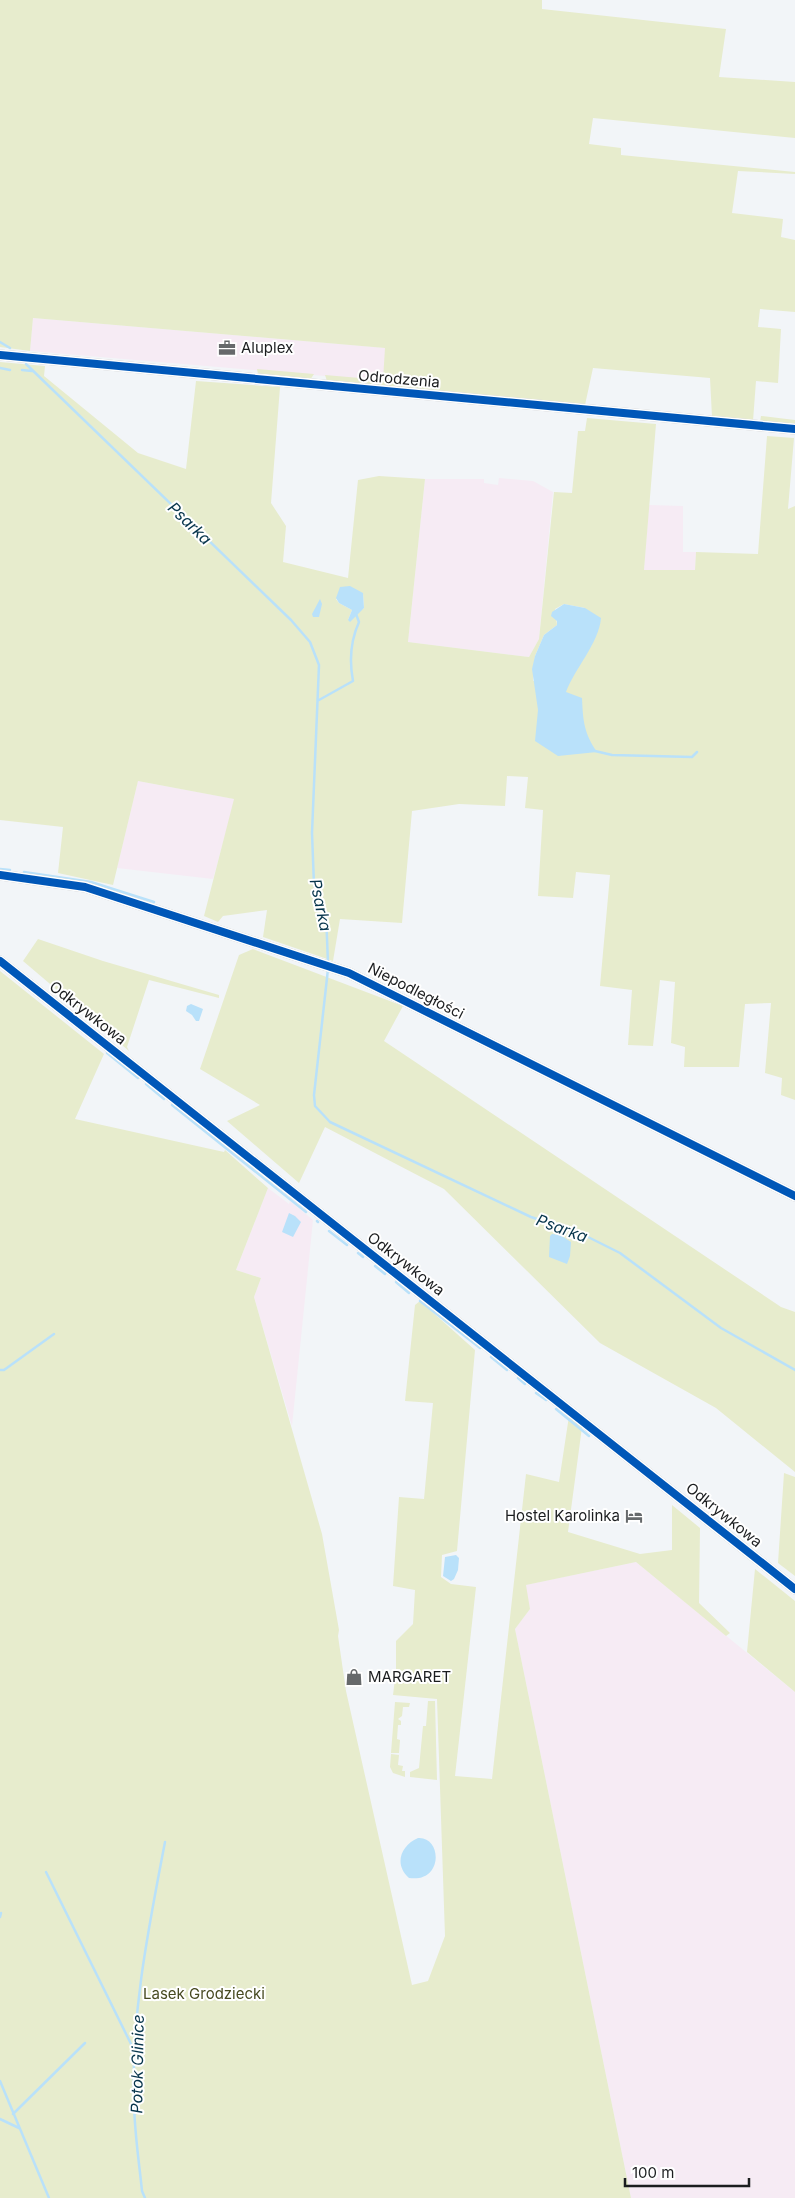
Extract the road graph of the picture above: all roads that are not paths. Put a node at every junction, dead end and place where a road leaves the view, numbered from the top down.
1 (2, 356) edge
2 (795, 429) edge
3 (0, 875) edge
4 (0, 960) edge
5 (795, 1196) edge
6 (795, 1589) edge

1 - 2 street, Odrodzenia
3 - 5 street, Niepodległości
4 - 6 street, Odkrywkowa

